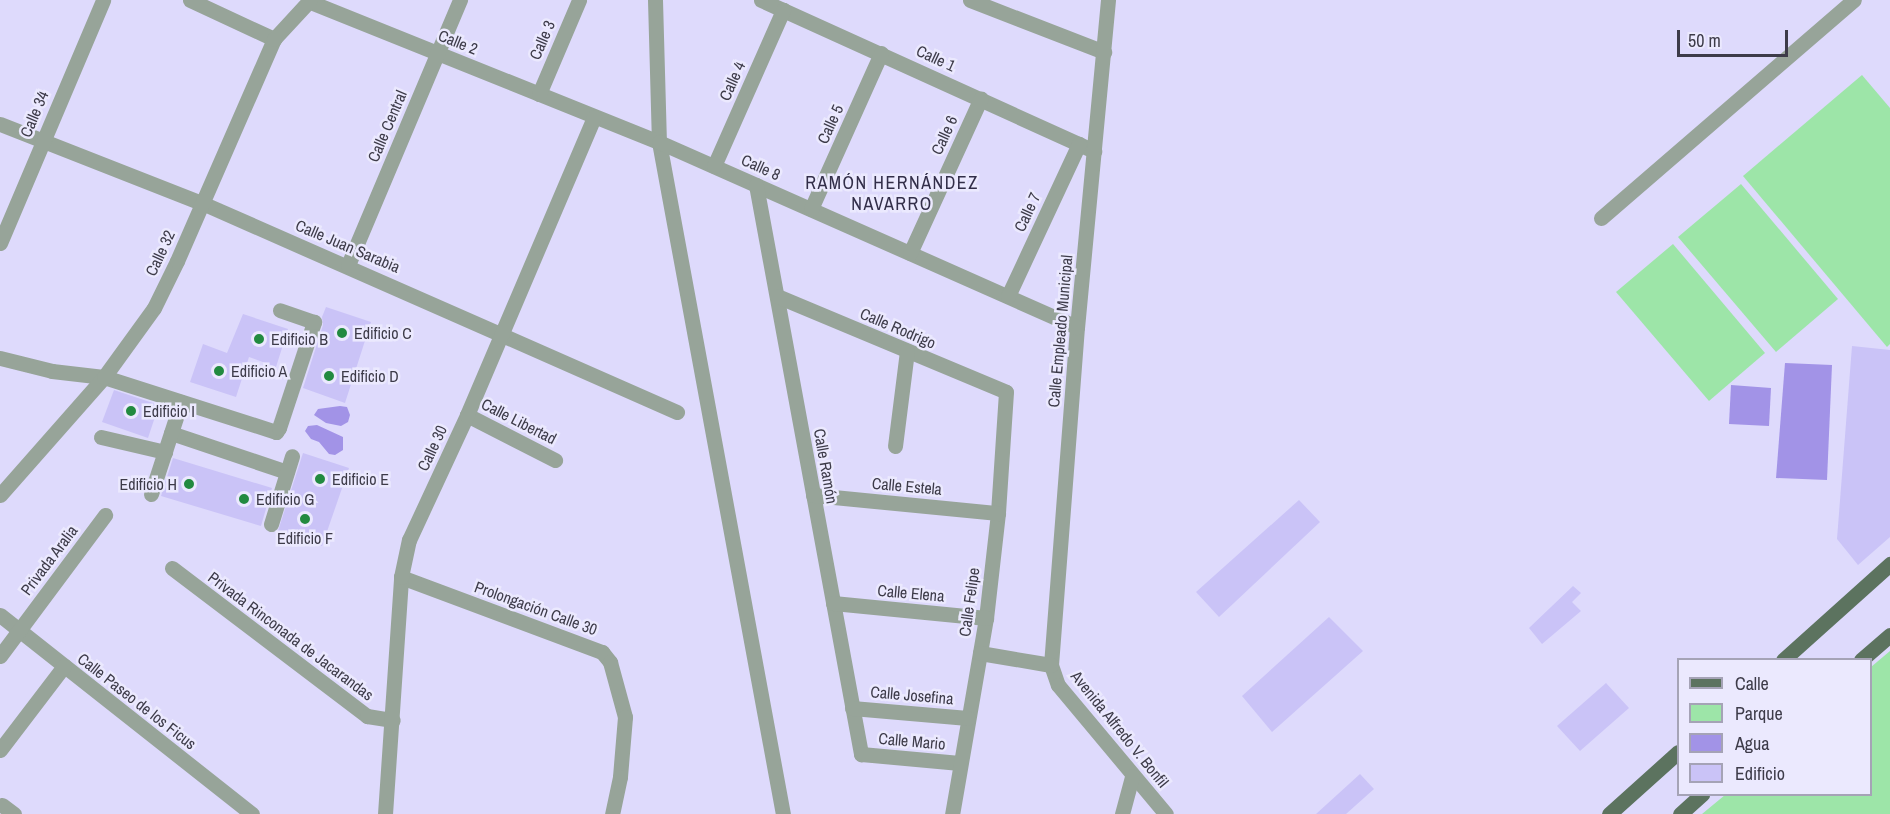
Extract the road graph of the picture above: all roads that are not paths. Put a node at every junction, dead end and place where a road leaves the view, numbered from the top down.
1 (104, 0) edge
2 (190, 0) edge
3 (460, 0) edge
4 (579, 0) edge
5 (655, 0) edge
6 (761, 0) edge
7 (970, 0) edge
8 (1108, 0) edge
9 (1854, 0) edge
10 (309, 1) edge
11 (220, 6) edge
12 (783, 10) junction
13 (274, 39) junction
14 (1104, 52) junction
15 (437, 53) junction
16 (881, 53) junction
17 (539, 94) junction
18 (981, 98) junction
19 (594, 117) junction
20 (0, 124) edge
21 (42, 141) junction
22 (659, 142) junction
23 (1079, 144) junction
24 (1094, 151) junction
25 (714, 166) junction
26 (756, 185) junction
27 (202, 203) junction
28 (811, 209) junction
29 (1602, 218) dead end
30 (0, 243) edge
31 (910, 253) junction
32 (348, 265) junction
33 (777, 296) junction
34 (1008, 296) junction
35 (280, 310) dead end
36 (1077, 327) junction
37 (501, 332) junction
38 (907, 351) junction
39 (0, 358) edge
40 (104, 377) junction
41 (1006, 392) joint
42 (181, 402) junction
43 (677, 412) dead end
44 (466, 415) junction
45 (171, 433) junction
46 (101, 436) dead end
47 (895, 446) dead end
48 (165, 452) junction
49 (292, 456) dead end
50 (555, 460) dead end
51 (287, 472) junction
52 (151, 494) dead end
53 (0, 495) edge
54 (813, 495) junction
55 (998, 513) junction
56 (105, 515) dead end
57 (271, 524) dead end
58 (1890, 564) edge
59 (172, 568) dead end
60 (401, 577) junction
61 (833, 603) junction
62 (0, 615) edge
63 (986, 618) junction
64 (20, 630) junction
65 (1890, 635) edge
66 (980, 653) junction
67 (0, 656) edge
68 (1785, 658) edge
69 (1863, 658) edge
70 (1051, 665) junction
71 (64, 666) junction
72 (852, 708) junction
73 (968, 718) junction
74 (393, 720) junction
75 (0, 750) edge
76 (1677, 753) edge
77 (861, 754) joint
78 (960, 763) junction
79 (1132, 776) junction
80 (1701, 796) edge
81 (252, 814) edge
82 (385, 814) edge
83 (612, 814) edge
84 (783, 814) edge
85 (952, 814) edge
86 (1122, 814) edge
87 (1166, 814) edge
88 (1609, 814) edge
89 (1680, 814) edge

1 - 21 street, Calle 34
2 - 11 street
3 - 15 street, Calle Central
4 - 17 street, Calle 3
5 - 22 street
6 - 12 street, Calle 1
7 - 14 street
8 - 14 street, Calle Empleado Municipal
9 - 29 street
10 - 13 street, Calle 32
10 - 15 street, Calle 2
11 - 13 street
12 - 16 street, Calle 1
12 - 25 street, Calle 4
13 - 27 street, Calle 32
14 - 24 street, Calle Empleado Municipal
15 - 17 street, Calle 2
15 - 32 street, Calle Central
16 - 18 street, Calle 1
16 - 28 street, Calle 5
17 - 19 street, Calle 2
18 - 23 street, Calle 1
18 - 31 street, Calle 6
19 - 22 street, Calle 8
19 - 37 street, Calle 30
20 - 21 street, Calle Juan Sarabia
21 - 27 street, Calle Juan Sarabia
21 - 30 street, Calle 34
22 - 25 street, Calle 8
22 - 84 street
23 - 24 street, Calle 1
23 - 34 street, Calle 7
24 - 36 street, Calle Empleado Municipal
25 - 26 street, Calle 8
26 - 28 street, Calle 8
26 - 33 street, Calle Ramón
27 - 32 street, Calle Juan Sarabia
27 - 40 street, Calle 32
28 - 31 street, Calle 8
31 - 34 street, Calle 8
32 - 37 street, Calle Juan Sarabia
33 - 38 street, Calle Rodrigo
33 - 54 street, Calle Ramón
34 - 36 street, Calle 8
35 - 42 street
36 - 70 street, Calle Empleado Municipal
37 - 43 street, Calle Juan Sarabia
37 - 44 street, Calle 30
38 - 41 street, Calle Rodrigo
38 - 47 street
39 - 40 street
40 - 42 street
40 - 53 street, Calle 32
41 - 55 street, Calle Felipe
42 - 45 street
44 - 50 street, Calle Libertad
44 - 60 street, Calle 30
45 - 48 street
45 - 51 street
46 - 48 street
48 - 52 street
49 - 51 street
51 - 57 street
54 - 55 street, Calle Estela
54 - 61 street, Calle Ramón
55 - 63 street, Calle Felipe
56 - 64 street, Privada Aralia
58 - 68 main road
59 - 74 street, Privada Rinconada de Jacarandas
60 - 74 street, Calle 30
60 - 83 street, Prolongación Calle 30
61 - 63 street, Calle Elena
61 - 72 street, Calle Ramón
62 - 64 street, Calle Paseo de los Ficus
63 - 66 street, Calle Felipe
64 - 67 street, Privada Aralia
64 - 71 street, Calle Paseo de los Ficus
65 - 69 main road
66 - 70 street
66 - 73 street, Calle Felipe
70 - 79 street, Avenida Alfredo V. Bonfil
71 - 75 street
71 - 81 street, Calle Paseo de los Ficus
72 - 73 street, Calle Josefina
72 - 77 street, Calle Ramón
73 - 78 street, Calle Felipe
74 - 82 street, Calle 30
76 - 88 main road
77 - 78 street, Calle Mario
78 - 85 street, Calle Felipe
79 - 86 street
79 - 87 street, Avenida Alfredo V. Bonfil
80 - 89 main road

